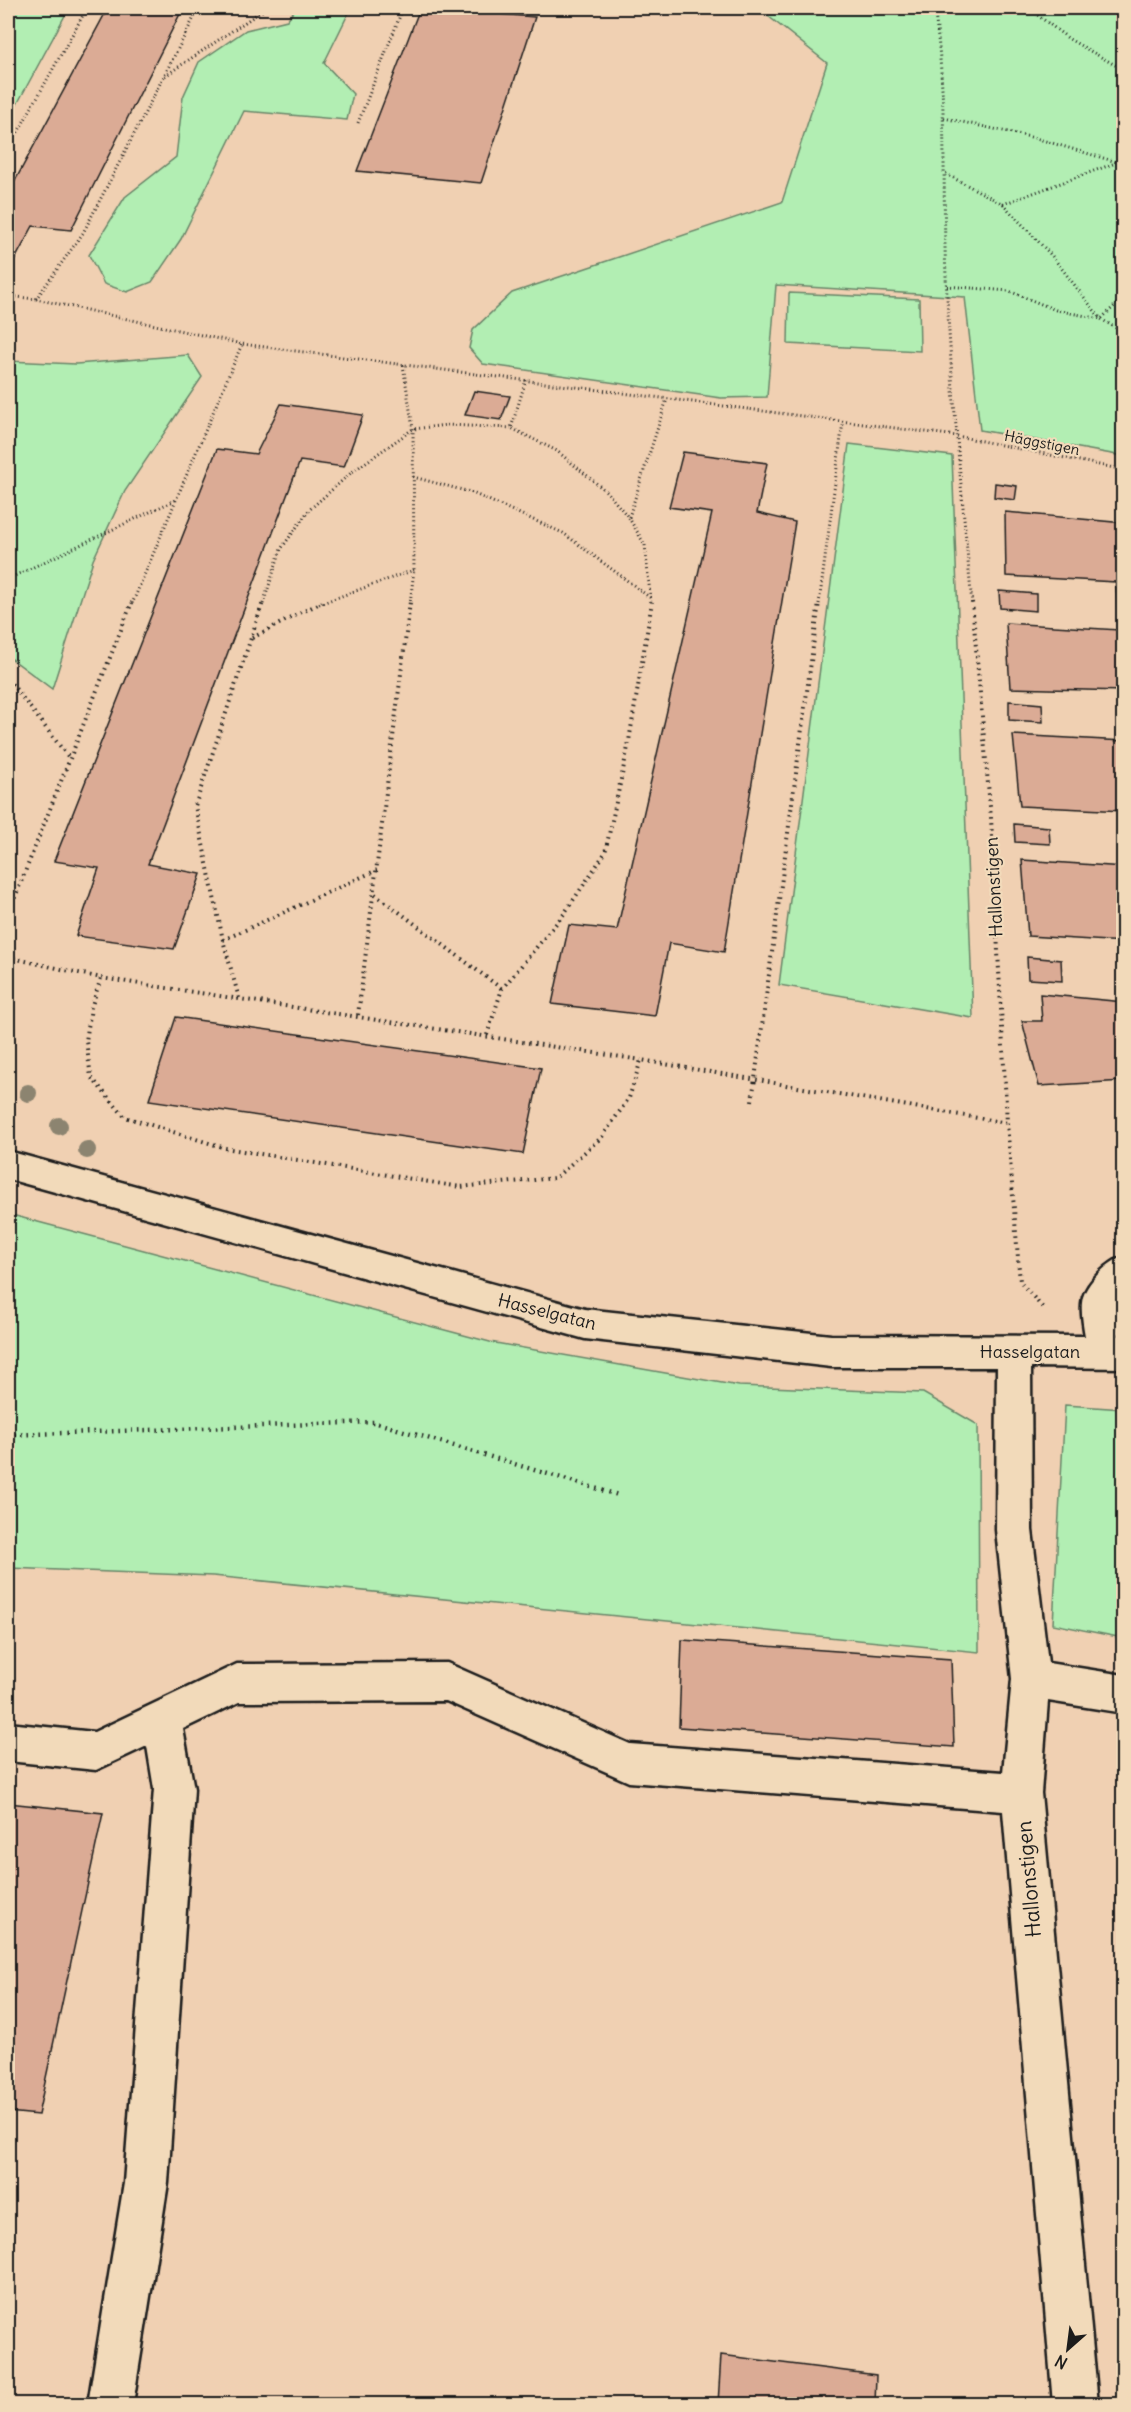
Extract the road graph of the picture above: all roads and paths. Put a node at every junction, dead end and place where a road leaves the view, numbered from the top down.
1 (87, 8) edge
2 (200, 8) edge
3 (266, 8) edge
4 (403, 8) edge
5 (934, 8) edge
6 (1028, 8) edge
7 (1124, 70) edge
8 (164, 76) junction
9 (944, 118) junction
10 (358, 123) dead end
11 (8, 150) edge
12 (1122, 161) edge
13 (1124, 173) edge
14 (946, 174) junction
15 (1003, 204) junction
16 (947, 286) junction
17 (8, 296) edge
18 (1124, 297) edge
19 (36, 299) junction
20 (1101, 319) junction
21 (1124, 333) edge
22 (242, 344) junction
23 (403, 365) junction
24 (526, 381) junction
25 (667, 399) junction
26 (843, 422) junction
27 (511, 428) junction
28 (412, 429) junction
29 (957, 436) junction
30 (1124, 470) edge
31 (413, 477) junction
32 (176, 500) junction
33 (629, 518) junction
34 (414, 570) junction
35 (8, 579) edge
36 (652, 600) junction
37 (251, 639) junction
38 (8, 680) edge
39 (70, 759) junction
40 (377, 870) junction
41 (374, 893) junction
42 (8, 915) edge
43 (223, 940) junction
44 (8, 957) edge
45 (101, 978) junction
46 (502, 989) junction
47 (239, 998) junction
48 (358, 1015) junction
49 (487, 1035) junction
50 (641, 1060) junction
51 (755, 1080) junction
52 (752, 1101) dead end
53 (1007, 1123) junction
54 (8, 1165) edge
55 (1124, 1271) edge
56 (1050, 1316) dead end
57 (1114, 1352) edge
58 (1014, 1353) junction
59 (8, 1435) edge
60 (618, 1495) dead end
61 (1031, 1679) junction
62 (1124, 1694) edge
63 (162, 1719) junction
64 (8, 1742) edge
65 (1021, 1792) junction
66 (110, 2404) edge
67 (1076, 2404) edge

1 - 11 path
2 - 8 path
3 - 8 path
4 - 10 path
5 - 9 path, Hallonstigen
6 - 7 path
8 - 19 path
9 - 12 path
9 - 14 path, Hallonstigen
12 - 13 path
12 - 15 path
14 - 15 path
14 - 16 path, Hallonstigen
15 - 20 path
16 - 20 path
16 - 29 path, Hallonstigen
17 - 19 path, Häggstigen
18 - 20 path
19 - 22 path, Häggstigen
20 - 21 path
22 - 23 path, Häggstigen
22 - 32 path
23 - 24 path, Häggstigen
23 - 28 path
24 - 25 path, Häggstigen
24 - 27 path
25 - 26 path, Häggstigen
25 - 33 path
26 - 29 path, Häggstigen
26 - 51 path
27 - 28 path
27 - 33 path
28 - 31 path
28 - 37 path
29 - 30 path, Häggstigen
29 - 53 path, Hallonstigen
31 - 34 path
31 - 36 path
32 - 35 path
32 - 39 path
33 - 36 path
34 - 37 path
34 - 40 path
36 - 46 path
37 - 43 path
38 - 39 path
39 - 42 path
40 - 41 path
40 - 43 path
41 - 46 path
41 - 48 path
43 - 47 path
44 - 45 path
45 - 47 path
45 - 50 path
46 - 49 path
47 - 48 path
48 - 49 path
49 - 50 path
50 - 51 path
51 - 52 path
51 - 53 path
53 - 56 path, Hallonstigen
54 - 58 street, Hasselgatan
55 - 57 street, Hasselgatan
57 - 58 street, Hasselgatan
58 - 61 street, Hallonstigen
59 - 60 path
61 - 62 street
61 - 65 street, Hallonstigen
63 - 64 street
63 - 65 street
63 - 66 street
65 - 67 street, Hallonstigen

